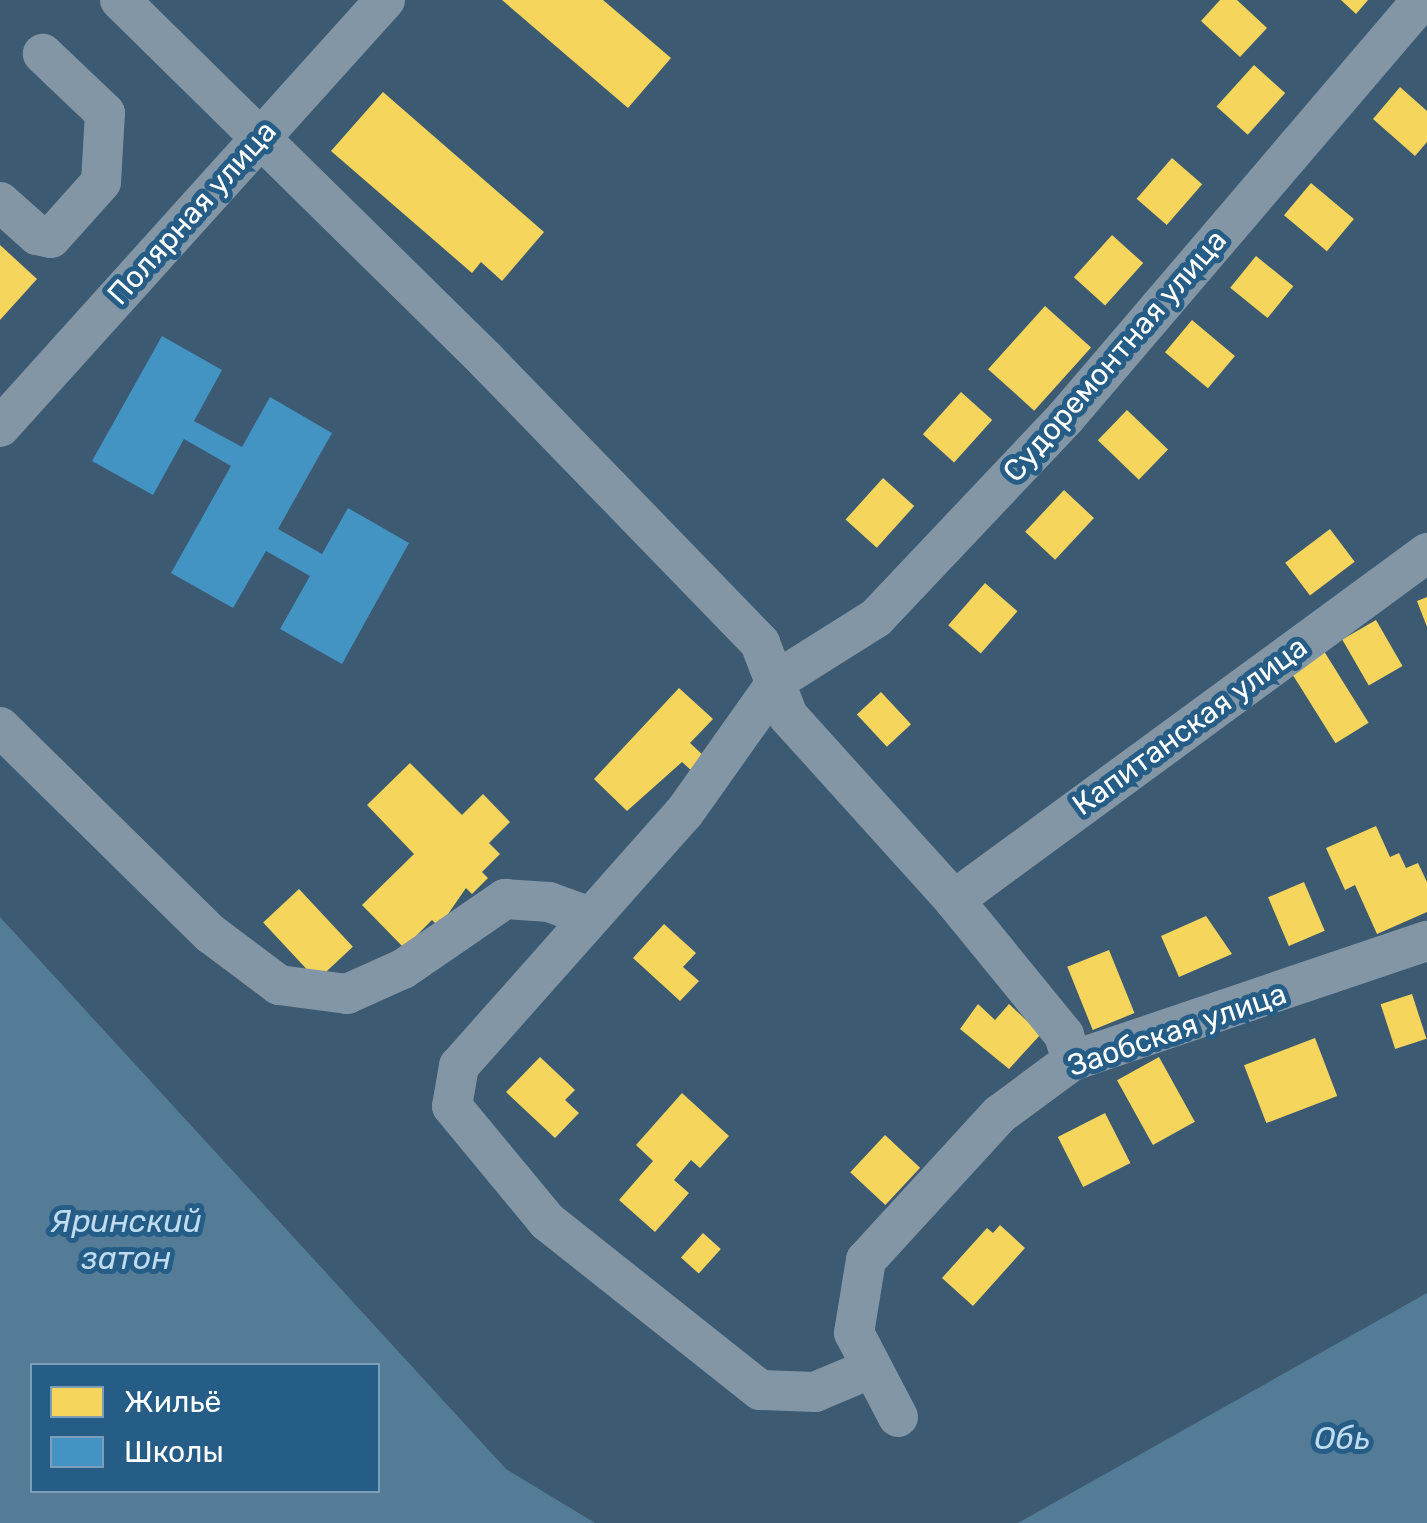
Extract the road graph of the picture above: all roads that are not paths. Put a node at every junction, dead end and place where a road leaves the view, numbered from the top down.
1 (120, 0) edge
2 (385, 0) edge
3 (1422, 0) edge
4 (43, 54) dead end
5 (258, 137) junction
6 (0, 202) edge
7 (0, 427) edge
8 (1427, 553) edge
9 (778, 679) junction
10 (0, 727) edge
11 (954, 900) junction
12 (590, 917) junction
13 (1427, 942) edge
14 (1072, 1061) junction
15 (872, 1368) junction
16 (898, 1417) dead end

1 - 5 street
2 - 5 street, Полярная улица
3 - 9 street, Судоремонтная улица
4 - 6 street
5 - 7 street, Полярная улица
5 - 9 street
8 - 11 street, Капитанская улица
9 - 11 street
9 - 12 street
10 - 12 street
11 - 14 street
12 - 15 street
13 - 14 street, Заобская улица
14 - 15 street, Заобская улица
15 - 16 street, Заобская улица

